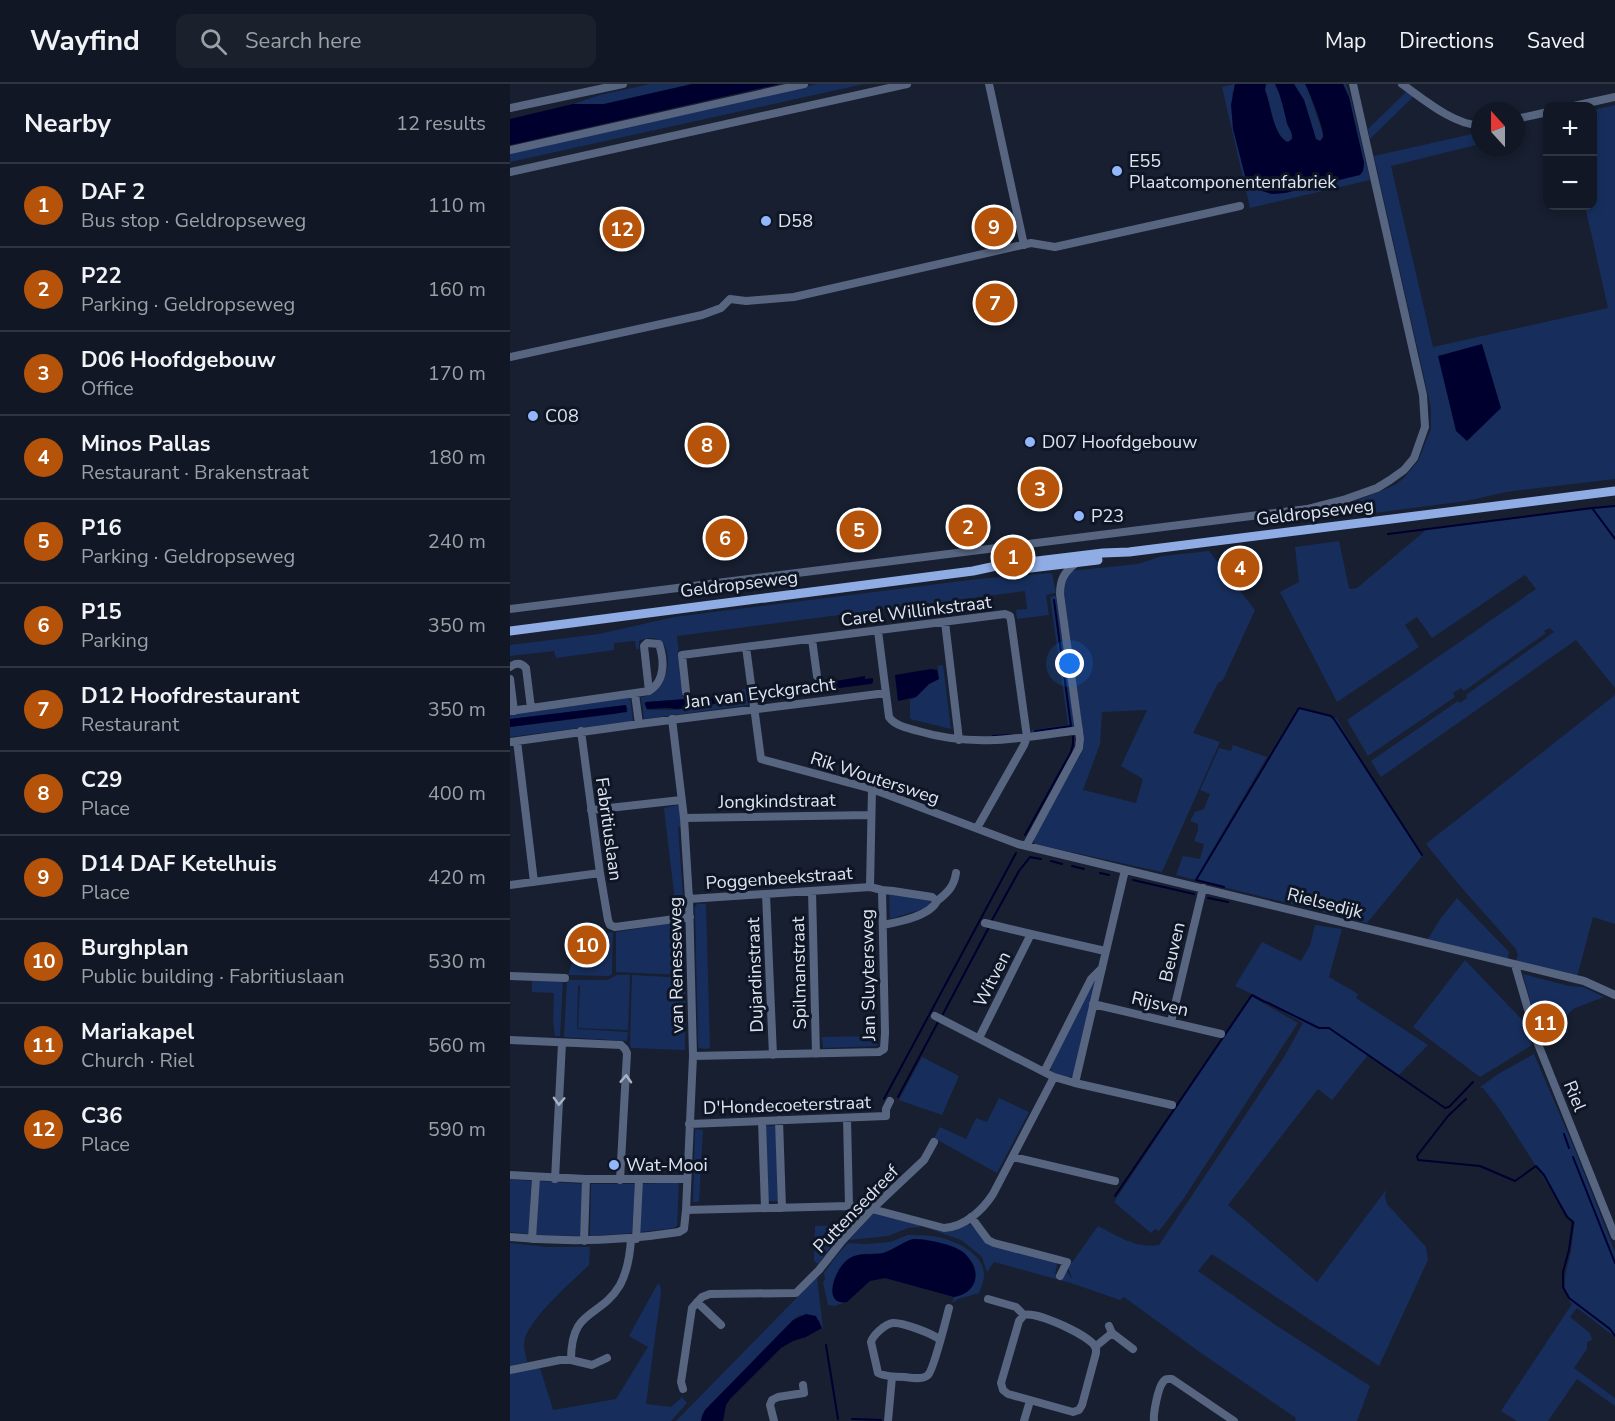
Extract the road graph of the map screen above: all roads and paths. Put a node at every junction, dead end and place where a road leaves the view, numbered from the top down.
1 (624, 84) edge
2 (804, 84) edge
3 (907, 84) edge
4 (989, 84) edge
5 (1353, 84) edge
6 (1402, 84) edge
7 (1615, 97) edge
8 (1592, 102) edge
9 (510, 108) edge
10 (1543, 113) edge
11 (1525, 117) edge
12 (1471, 124) edge
13 (510, 150) edge
14 (510, 172) edge
15 (1240, 206) dead end
16 (1024, 245) junction
17 (510, 357) edge
18 (1615, 491) edge
19 (1130, 552) junction
20 (1076, 563) junction
21 (973, 571) junction
22 (510, 609) edge
23 (945, 622) junction
24 (878, 631) junction
25 (510, 632) edge
26 (812, 639) junction
27 (746, 648) junction
28 (510, 667) edge
29 (817, 676) dead end
30 (510, 679) edge
31 (649, 691) junction
32 (686, 692) dead end
33 (886, 693) junction
34 (635, 694) junction
35 (531, 708) junction
36 (754, 710) junction
37 (512, 711) edge
38 (672, 719) junction
39 (639, 723) junction
40 (1078, 730) junction
41 (581, 731) junction
42 (1027, 738) junction
43 (959, 740) junction
44 (513, 742) edge
45 (872, 789) junction
46 (681, 800) junction
47 (591, 810) junction
48 (871, 815) junction
49 (684, 818) junction
50 (977, 828) junction
51 (1026, 846) junction
52 (1125, 870) junction
53 (600, 873) junction
54 (956, 873) dead end
55 (534, 882) junction
56 (510, 885) edge
57 (870, 887) junction
58 (1203, 888) junction
59 (882, 890) junction
60 (812, 891) junction
61 (766, 894) junction
62 (689, 899) junction
63 (937, 901) junction
64 (690, 917) junction
65 (985, 923) dead end
66 (883, 925) junction
67 (1031, 934) junction
68 (1105, 951) junction
69 (1515, 965) junction
70 (1102, 968) junction
71 (510, 976) edge
72 (565, 978) dead end
73 (1615, 995) edge
74 (1093, 1004) junction
75 (935, 1016) dead end
76 (1172, 1022) junction
77 (1221, 1034) dead end
78 (979, 1038) junction
79 (510, 1040) edge
80 (562, 1043) junction
81 (816, 1054) junction
82 (773, 1055) junction
83 (693, 1056) junction
84 (1044, 1072) junction
85 (1054, 1077) junction
86 (1075, 1083) junction
87 (890, 1101) dead end
88 (1172, 1105) dead end
89 (847, 1118) junction
90 (779, 1120) junction
91 (762, 1121) junction
92 (689, 1124) junction
93 (934, 1142) dead end
94 (1013, 1157) junction
95 (510, 1175) edge
96 (536, 1177) junction
97 (555, 1179) junction
98 (586, 1179) junction
99 (687, 1179) junction
100 (620, 1180) junction
101 (639, 1180) junction
102 (1115, 1181) dead end
103 (849, 1206) junction
104 (765, 1208) junction
105 (782, 1208) junction
106 (872, 1209) junction
107 (686, 1210) junction
108 (971, 1217) junction
109 (1615, 1236) edge
110 (510, 1237) edge
111 (532, 1239) junction
112 (633, 1239) junction
113 (584, 1241) junction
114 (1060, 1276) dead end
115 (988, 1299) dead end
116 (697, 1302) junction
117 (949, 1308) dead end
118 (1024, 1315) junction
119 (721, 1325) dead end
120 (940, 1340) junction
121 (1095, 1347) junction
122 (1133, 1348) dead end
123 (607, 1358) dead end
124 (571, 1360) junction
125 (510, 1370) edge
126 (892, 1377) junction
127 (803, 1385) dead end
128 (683, 1389) dead end
129 (1030, 1401) junction
130 (774, 1421) edge
131 (888, 1421) edge
132 (1024, 1421) edge
133 (1154, 1421) edge
134 (1234, 1421) edge

1 - 9 street
2 - 13 street
3 - 14 street
4 - 16 street
5 - 22 street
6 - 12 street
7 - 8 street
10 - 11 street
15 - 16 street
16 - 17 street
18 - 19 main road, Geldropseweg
19 - 20 main road, Geldropseweg
19 - 21 main road, Geldropseweg
20 - 21 main road, Geldropseweg
20 - 40 street
21 - 25 main road, Geldropseweg
23 - 24 street, Carel Willinkstraat
23 - 42 street, Carel Willinkstraat
23 - 43 street
24 - 26 street, Carel Willinkstraat
24 - 33 street
26 - 27 street, Carel Willinkstraat
26 - 29 street
27 - 32 street, Carel Willinkstraat
27 - 36 street
28 - 35 street
30 - 37 street
31 - 31 street, Jan van Eyckgracht
31 - 34 street
33 - 36 street, Jan van Eyckgracht
33 - 43 street
34 - 35 street
34 - 39 street
35 - 37 street
36 - 38 street, Jan van Eyckgracht
36 - 45 street, Rik Woutersweg
38 - 39 street, Jan van Eyckgracht
38 - 46 street, van Renesseweg
39 - 41 street, Jan van Eyckgracht
40 - 42 street
40 - 51 street
41 - 44 street, Jan van Eyckgracht
41 - 47 street, Fabritiuslaan
42 - 43 street
42 - 50 street
44 - 55 street
45 - 48 street, Jan Sluytersweg
45 - 50 street, Rik Woutersweg
46 - 47 street
46 - 49 street, van Renesseweg
47 - 53 street, Fabritiuslaan
48 - 49 street, Jongkindstraat
48 - 57 street, Jan Sluytersweg
49 - 62 street, van Renesseweg
50 - 51 street, Rik Woutersweg
51 - 52 street, Rielsedijk
52 - 58 street, Rielsedijk
52 - 68 street
53 - 55 street
53 - 64 street, Fabritiuslaan
54 - 63 street
55 - 56 street
57 - 59 street, Jan Sluytersweg
57 - 60 street, Poggenbeekstraat
58 - 69 street, Rielsedijk
58 - 76 street, Beuven
59 - 63 street
59 - 66 street, Jan Sluytersweg
60 - 61 street, Poggenbeekstraat
60 - 81 street, Spilmanstraat
61 - 62 street, Poggenbeekstraat
61 - 82 street, Dujardinstraat
62 - 64 street, van Renesseweg
63 - 66 street
64 - 83 street, van Renesseweg
65 - 67 street, Witven
66 - 81 street, Jan Sluytersweg
67 - 68 street, Witven
67 - 78 street, Witven
68 - 70 street
69 - 73 street, Rielsedijk
69 - 109 street, Riel
70 - 74 street
70 - 84 street
71 - 72 street
74 - 76 street, Rijsven
74 - 86 street
75 - 78 street
76 - 77 street, Rijsven
78 - 84 street
79 - 80 street
80 -> 97 street
100 -> 80 street
81 - 82 street, Jan Sluytersweg
82 - 83 street, Jan Sluytersweg
83 - 92 street, van Renesseweg
84 - 85 street
85 - 86 street
85 - 94 street
86 - 88 street
87 - 89 street, D'Hondecoeterstraat
89 - 90 street, D'Hondecoeterstraat
89 - 103 street
90 - 91 street, D'Hondecoeterstraat
90 - 105 street
91 - 92 street, D'Hondecoeterstraat
91 - 104 street
92 - 99 street, van Renesseweg
93 - 106 street, Puttensedreef
94 - 102 street
94 - 108 street
95 - 96 street
96 - 97 street
96 - 111 street
97 - 98 street
98 - 100 street
98 - 113 street
99 - 101 street
99 - 107 street, van Renesseweg
100 - 101 street
101 - 112 street
103 - 105 street
103 - 106 street
104 - 105 street
104 - 107 street
106 - 108 street
106 - 116 street, Puttensedreef
107 - 112 street
108 - 114 street
110 - 111 street
111 - 113 street
112 - 113 street
112 - 124 street
115 - 118 street
116 - 119 street
116 - 128 street
117 - 120 street
118 - 121 street
118 - 129 street
120 - 126 street
120 - 126 street
121 - 122 street
121 - 129 street
123 - 124 street
124 - 125 street
126 - 131 street
127 - 130 street
129 - 132 street
133 - 134 street

